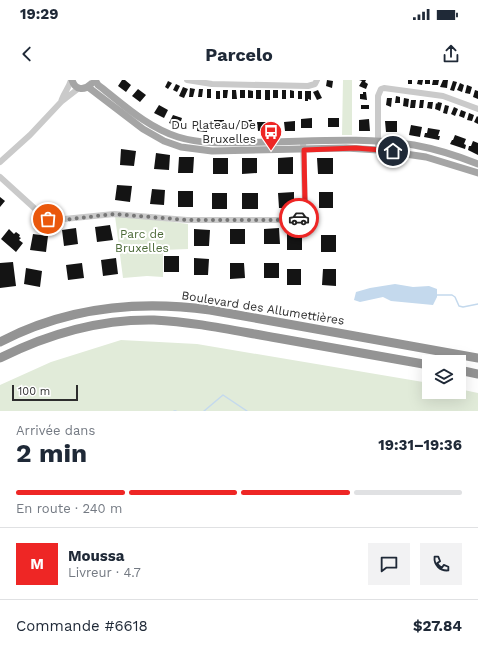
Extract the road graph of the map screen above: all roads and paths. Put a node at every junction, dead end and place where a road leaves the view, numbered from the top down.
1 (71, 80) edge
2 (94, 80) edge
3 (187, 80) edge
4 (317, 80) edge
5 (195, 81) edge
6 (88, 87) junction
7 (79, 88) junction
8 (61, 102) junction
9 (478, 109) edge
10 (303, 141) junction
11 (378, 141) junction
12 (304, 150) junction
13 (378, 150) junction
14 (458, 157) junction
15 (0, 162) edge
16 (478, 164) edge
17 (455, 165) junction
18 (478, 173) edge
19 (0, 177) edge
20 (358, 336) junction
21 (0, 342) edge
22 (355, 352) junction
23 (0, 358) edge
24 (478, 358) edge
25 (422, 364) edge
26 (466, 371) edge
27 (478, 374) edge

1 - 7 main road
1 - 8 street
2 - 6 main road
2 - 10 main road
3 - 5 street
4 - 5 street
6 - 7 main road
6 - 12 main road
7 - 8 street
8 - 15 street
9 - 11 street
10 - 11 main road
10 - 12 street
11 - 13 street
11 - 14 main road
12 - 13 main road
12 - 19 street
13 - 17 main road
14 - 16 main road
14 - 17 main road
17 - 18 main road
20 - 21 highway, Boulevard des Allumettières
20 - 22 highway
20 - 24 highway, Boulevard des Allumettières
22 - 23 highway
22 - 25 highway
26 - 27 highway

